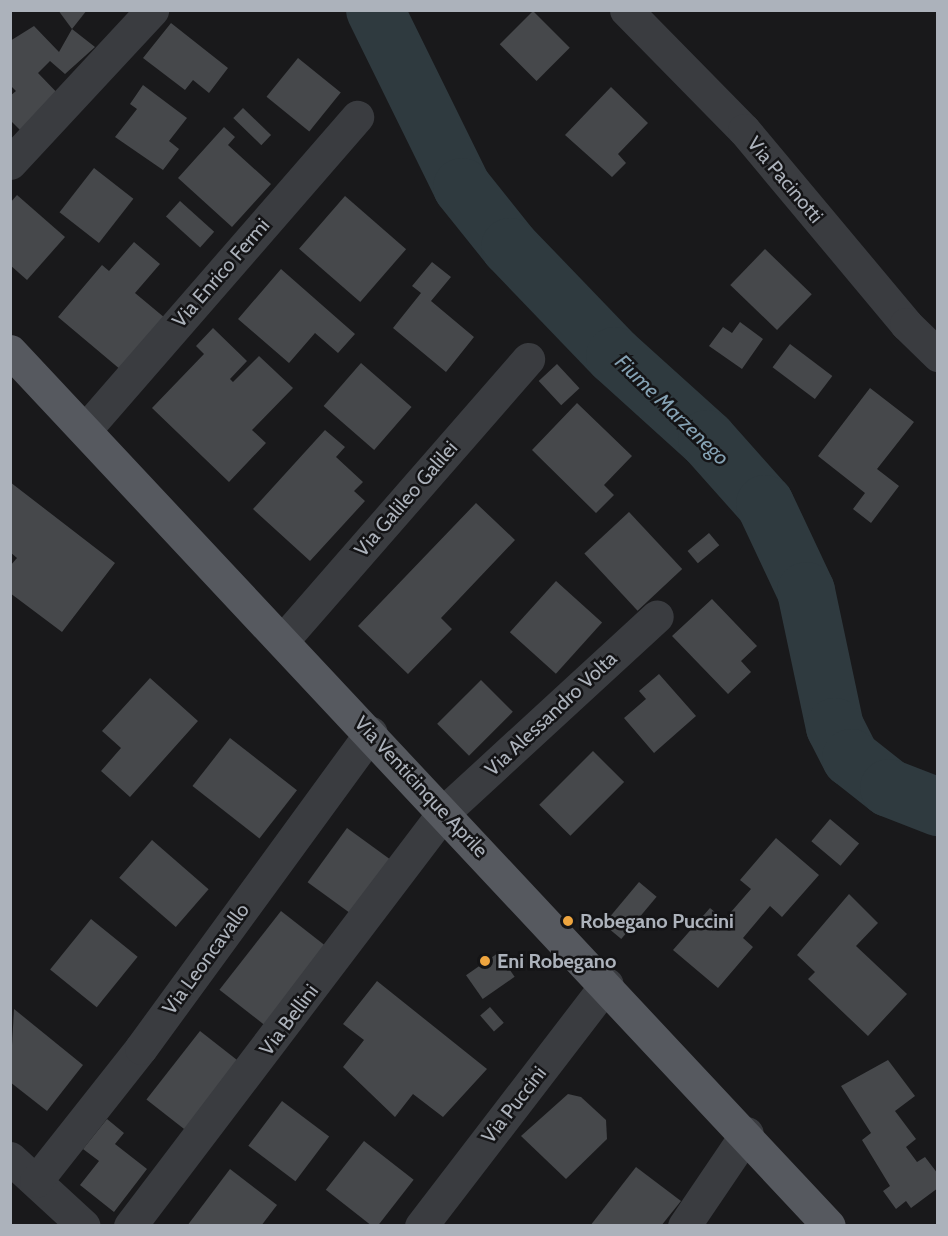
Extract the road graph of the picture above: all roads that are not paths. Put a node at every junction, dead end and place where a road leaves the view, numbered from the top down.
1 (153, 10) edge
2 (626, 10) edge
3 (357, 117) dead end
4 (10, 163) edge
5 (10, 351) edge
6 (938, 355) edge
7 (528, 359) dead end
8 (85, 430) junction
9 (657, 616) dead end
10 (283, 640) junction
11 (370, 733) junction
12 (444, 812) junction
13 (607, 984) junction
14 (747, 1133) junction
15 (10, 1158) edge
16 (36, 1181) junction
17 (84, 1226) edge
18 (130, 1226) edge
19 (421, 1226) edge
20 (684, 1226) edge
21 (829, 1226) edge

1 - 4 street
2 - 6 street, Via Pacinotti
3 - 8 street, Via Enrico Fermi
5 - 8 main road, Via Venticinque Aprile
7 - 10 street, Via Galileo Galilei
8 - 10 main road, Via Venticinque Aprile
9 - 12 street, Via Alessandro Volta
10 - 11 main road, Via Venticinque Aprile
11 - 12 main road, Via Venticinque Aprile
11 - 16 street, Via Leoncavallo
12 - 13 main road, Via Venticinque Aprile
12 - 18 street, Via Bellini
13 - 14 main road, Via Venticinque Aprile
13 - 19 street, Via Puccini
14 - 20 street
14 - 21 main road, Via Venticinque Aprile
15 - 16 street
16 - 17 street

